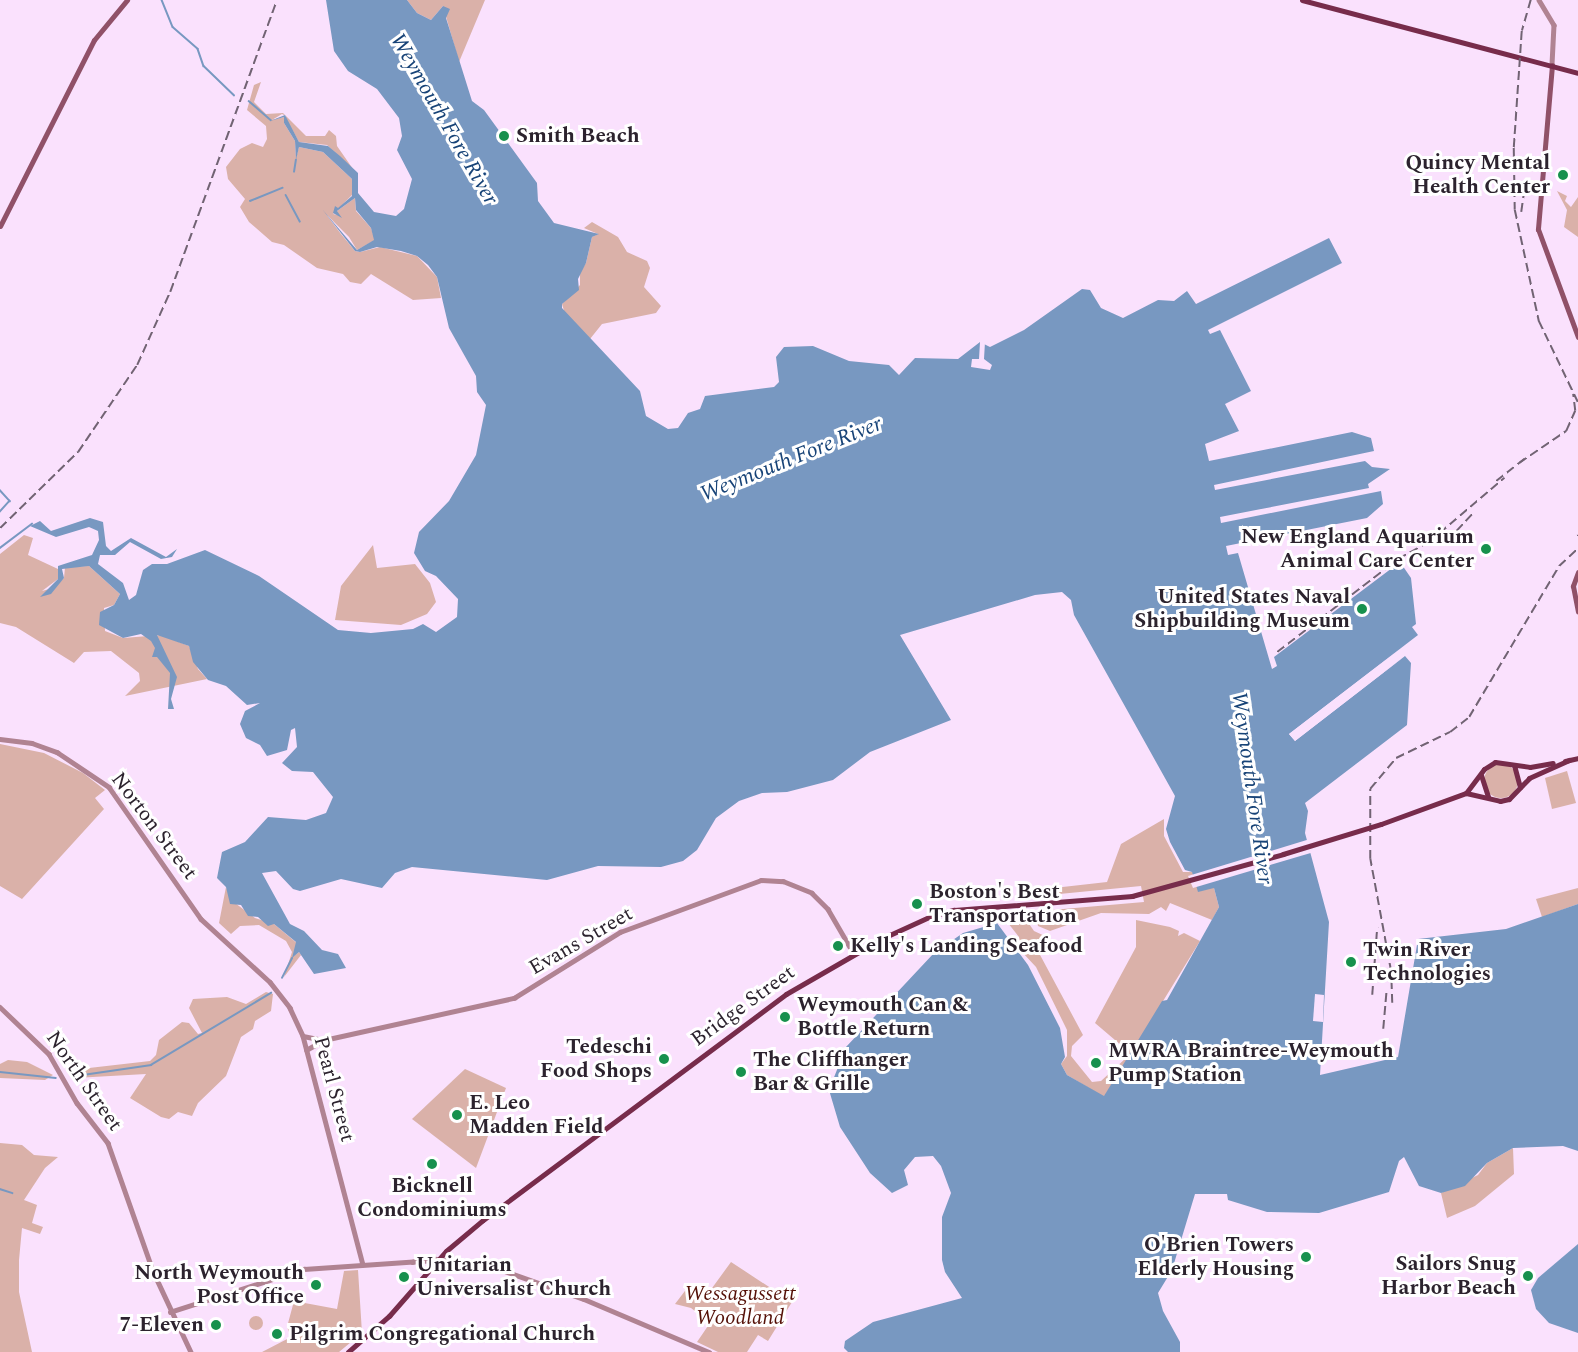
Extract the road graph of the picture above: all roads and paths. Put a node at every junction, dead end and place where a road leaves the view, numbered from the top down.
1 (127, 0) edge
2 (1302, 0) edge
3 (1539, 0) edge
4 (1552, 65) junction
5 (1578, 73) edge
6 (0, 226) edge
7 (1578, 337) edge
8 (1578, 572) edge
9 (1578, 612) edge
10 (0, 739) edge
11 (1578, 758) edge
12 (1569, 760) junction
13 (1513, 764) junction
14 (1482, 773) junction
15 (1520, 789) junction
16 (1466, 793) junction
17 (1489, 798) junction
18 (230, 947) joint
19 (854, 954) junction
20 (0, 1007) edge
21 (303, 1036) junction
22 (324, 1040) junction
23 (306, 1050) junction
24 (438, 1260) junction
25 (412, 1262) junction
26 (363, 1264) junction
27 (419, 1264) junction
28 (423, 1278) junction
29 (170, 1312) junction
30 (191, 1352) edge
31 (348, 1352) edge
32 (709, 1352) edge

1 - 6 main road
2 - 4 main road
3 - 4 street
4 - 5 main road
4 - 7 main road
8 - 9 main road
10 - 18 street, Norton Street
11 - 12 main road
12 - 13 main road
12 - 15 main road
13 - 14 main road
13 - 15 main road
14 - 16 main road
14 - 17 main road
15 - 17 main road
16 - 17 main road
16 - 19 main road, Bridge Street, bridge
18 - 21 street, Pearl Street
19 - 22 street, Evans Street
19 - 24 main road, Bridge Street
20 - 29 street, North Street
21 - 22 street, Evans Street
21 - 23 street, Pearl Street
22 - 23 street, Evans Street
23 - 26 street, Pearl Street
24 - 25 street
24 - 27 street
24 - 28 main road, Bridge Street
24 - 32 street
25 - 26 street
25 - 27 street
26 - 29 street
27 - 28 street
28 - 31 main road, Bridge Street
29 - 30 street, North Street

